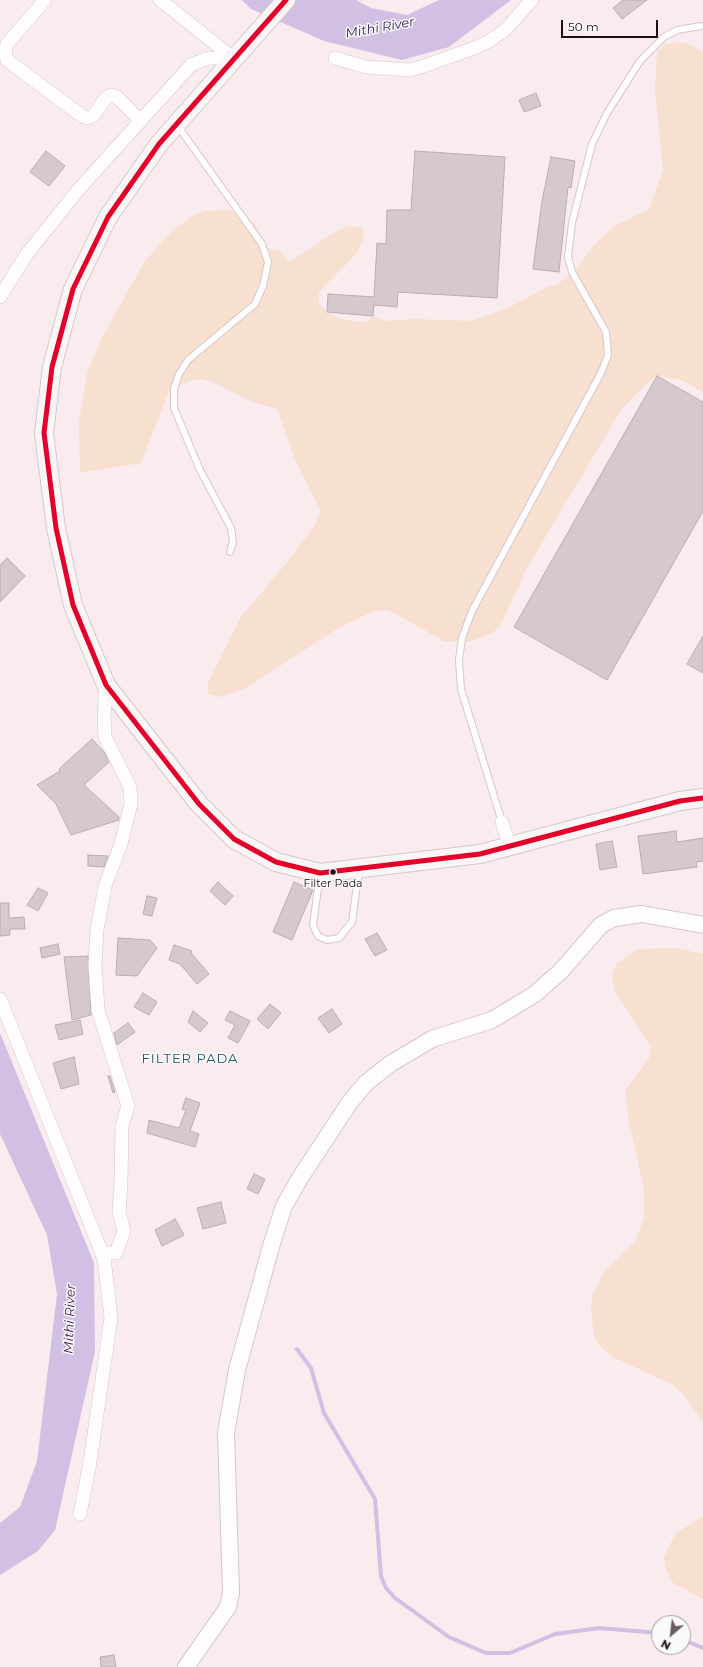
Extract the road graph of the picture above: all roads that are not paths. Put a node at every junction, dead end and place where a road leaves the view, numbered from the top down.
1 (45, 0) edge
2 (160, 0) edge
3 (286, 0) edge
4 (532, 0) edge
5 (701, 26) dead end
6 (233, 58) junction
7 (335, 58) dead end
8 (141, 121) junction
9 (176, 124) junction
10 (0, 297) edge
11 (230, 552) dead end
12 (106, 685) junction
13 (703, 798) edge
14 (502, 822) joint
15 (510, 847) junction
16 (359, 868) junction
17 (320, 873) junction
18 (703, 925) edge
19 (0, 999) edge
20 (101, 1253) junction
21 (80, 1514) dead end
22 (186, 1667) edge

1 - 8 street
2 - 6 street
3 - 6 main road
4 - 7 street
5 - 14 lane
6 - 8 street
6 - 9 main road
8 - 10 street
9 - 11 lane
9 - 12 main road
12 - 17 main road
12 - 20 street
13 - 15 main road
14 - 15 street
15 - 16 main road
16 - 17 main road
16 - 17 lane
18 - 22 street
19 - 20 street
20 - 21 street

